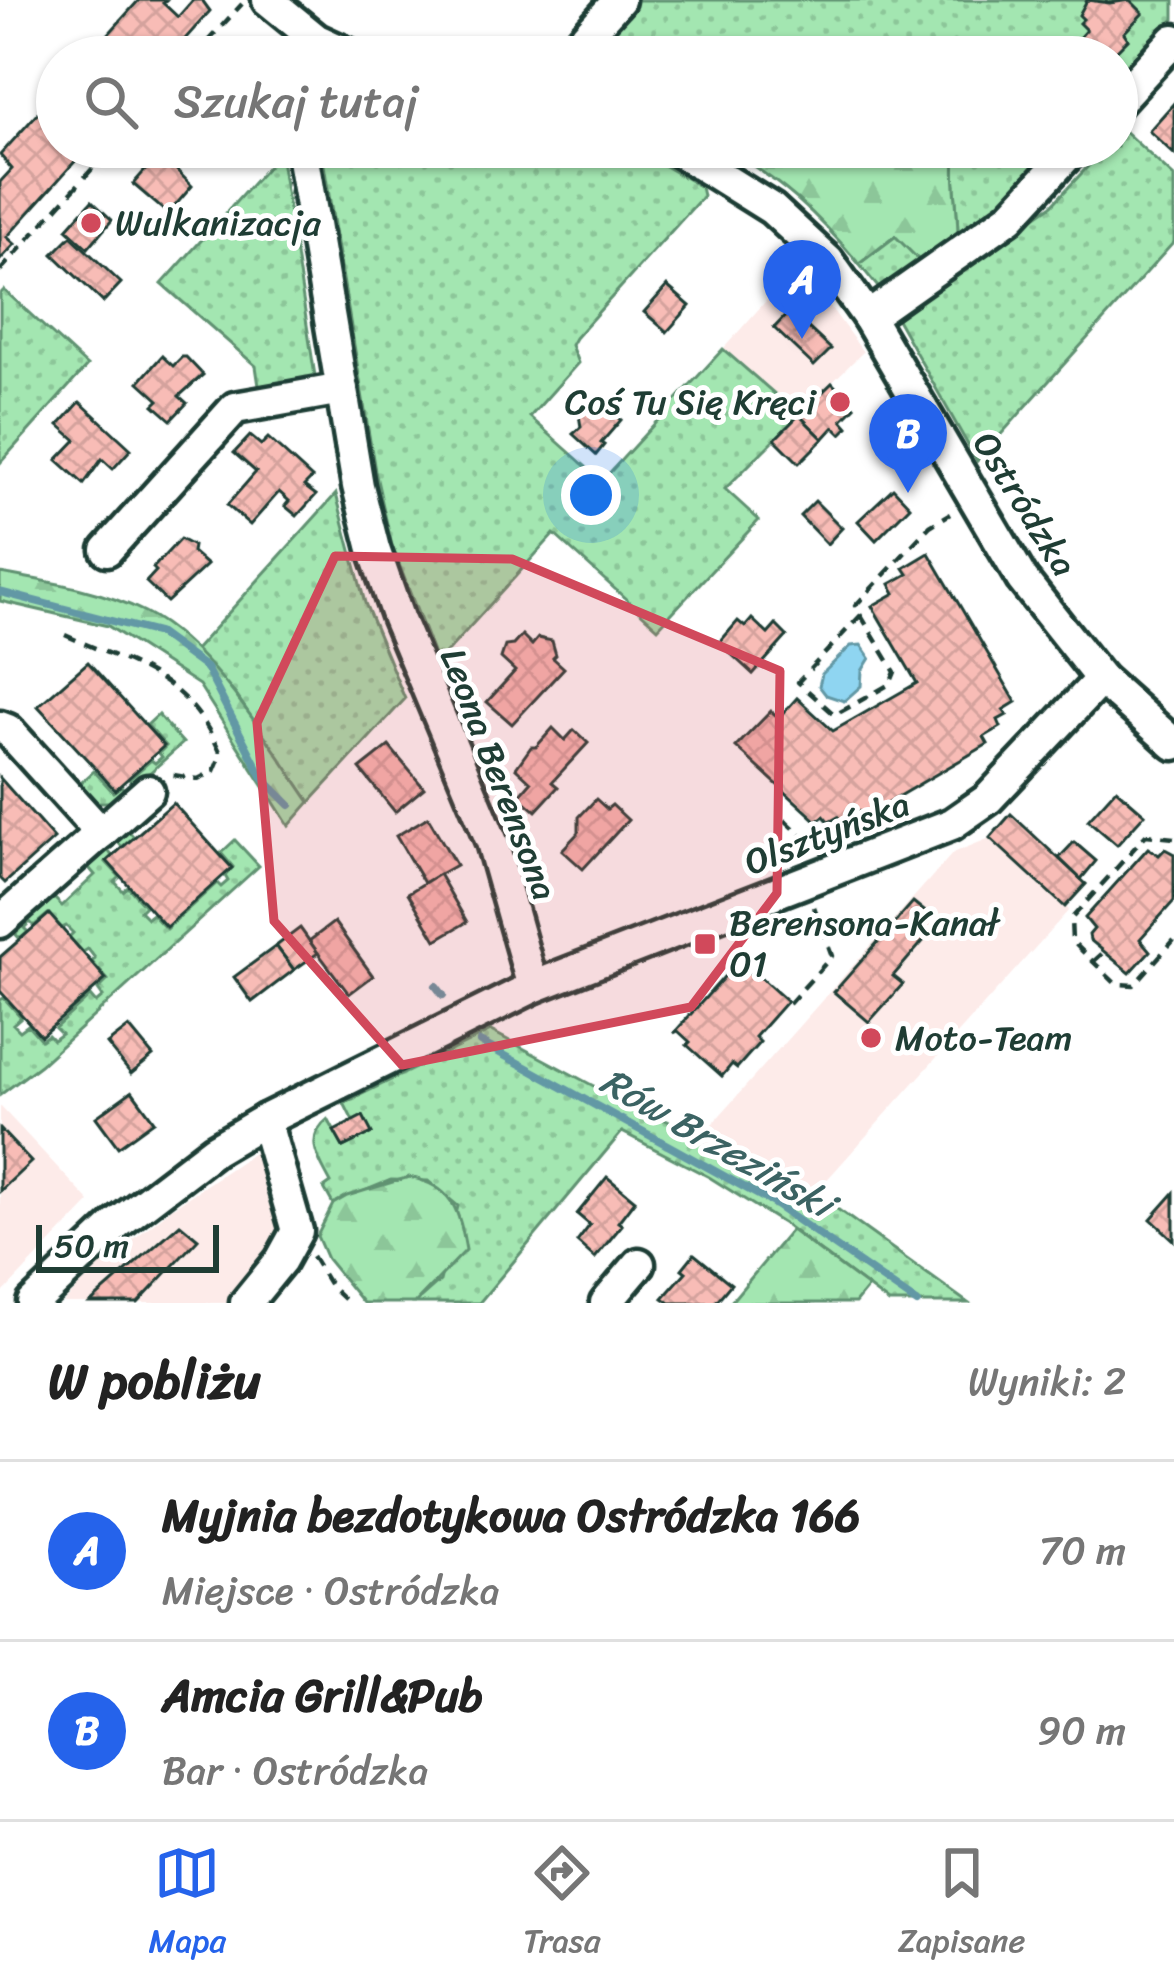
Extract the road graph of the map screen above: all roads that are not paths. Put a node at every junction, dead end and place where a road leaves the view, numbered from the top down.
1 (268, 0) edge
2 (619, 0) edge
3 (301, 36) edge
4 (586, 36) edge
5 (1174, 40) edge
6 (1138, 79) edge
7 (305, 168) edge
8 (707, 168) edge
9 (1056, 168) edge
10 (868, 316) junction
11 (342, 389) junction
12 (107, 550) dead end
13 (1101, 679) junction
14 (0, 727) edge
15 (1174, 744) edge
16 (148, 791) road end
17 (90, 842) junction
18 (0, 922) edge
19 (533, 987) junction
20 (265, 1120) junction
21 (639, 1264) dead end
22 (33, 1303) edge
23 (246, 1303) edge
24 (606, 1303) edge

1 - 3 street
2 - 4 street
5 - 6 street
7 - 11 street, Leona Berensona
8 - 10 street, Ostródzka
9 - 10 street
10 - 13 street, Ostródzka
11 - 12 street
11 - 19 street, Leona Berensona
13 - 15 street, Ostródzka
13 - 19 street, Olsztyńska
14 - 17 street
16 - 17 street
17 - 18 street
19 - 20 street
20 - 22 street
20 - 23 street
21 - 24 street

